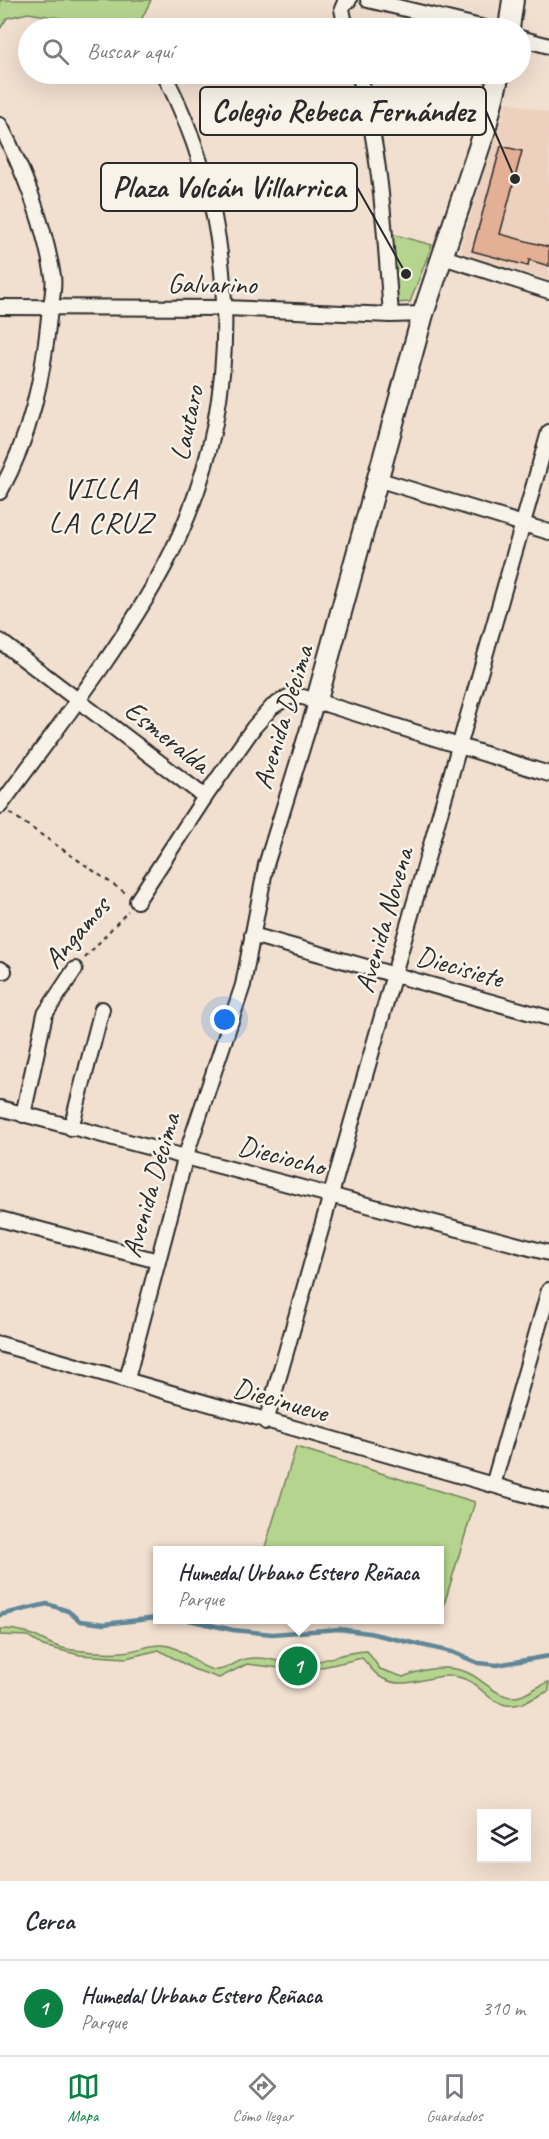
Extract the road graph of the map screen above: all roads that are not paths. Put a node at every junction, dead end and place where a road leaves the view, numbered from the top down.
1 (368, 0) edge
2 (513, 0) edge
3 (347, 1) edge
4 (344, 18) edge
5 (443, 18) edge
6 (510, 18) edge
7 (531, 41) edge
8 (549, 46) edge
9 (169, 84) edge
10 (361, 84) edge
11 (496, 84) edge
12 (0, 125) edge
13 (443, 257) junction
14 (549, 291) edge
15 (0, 307) edge
16 (225, 308) junction
17 (50, 309) junction
18 (423, 314) junction
19 (391, 315) junction
20 (549, 432) edge
21 (380, 480) junction
22 (0, 492) edge
23 (524, 524) junction
24 (549, 532) edge
25 (0, 641) edge
26 (78, 699) junction
27 (316, 703) junction
28 (460, 747) junction
29 (549, 774) edge
30 (204, 797) junction
31 (0, 806) edge
32 (137, 901) road end
33 (252, 935) junction
34 (75, 969) road end
35 (393, 973) junction
36 (102, 1009) dead end
37 (549, 1018) edge
38 (0, 1108) edge
39 (23, 1115) junction
40 (71, 1128) junction
41 (186, 1155) junction
42 (330, 1195) junction
43 (0, 1220) edge
44 (549, 1253) edge
45 (158, 1261) junction
46 (549, 1290) edge
47 (0, 1344) edge
48 (128, 1380) junction
49 (266, 1422) junction
50 (493, 1485) junction
51 (549, 1501) edge

1 - 5 street
2 - 6 street
3 - 4 street
7 - 8 street
9 - 16 street, Lautaro
10 - 19 street
11 - 13 street, Avenida Décima
12 - 17 street
13 - 14 street
13 - 18 street, Avenida Décima
15 - 17 street, Galvarino
16 - 17 street, Galvarino
16 - 19 street, Galvarino
16 - 26 street, Lautaro
17 - 22 street
18 - 19 street, Galvarino
18 - 21 street, Avenida Décima
20 - 23 street, Avenida Novena
21 - 23 street
21 - 27 street, Avenida Décima
23 - 24 street
23 - 28 street, Avenida Novena
25 - 26 street, Esmeralda
26 - 30 street, Esmeralda
26 - 31 street, Lautaro
27 - 28 street, Esmeralda
27 - 30 street, Esmeralda
27 - 33 street, Avenida Décima
28 - 29 street, Esmeralda
28 - 35 street, Avenida Novena
30 - 32 street, Angamos
33 - 35 street, Diecisiete
33 - 41 street, Avenida Décima
34 - 39 street, Angamos
35 - 37 street, Diecisiete
35 - 42 street, Avenida Novena
36 - 40 street
38 - 39 street, Dieciocho
39 - 40 street, Dieciocho
40 - 41 street, Dieciocho
41 - 42 street, Dieciocho
41 - 45 street, Avenida Décima
42 - 44 street, Dieciocho
42 - 49 street, Avenida Novena
43 - 45 street
45 - 48 street, Avenida Décima
46 - 50 street
47 - 48 street, Diecinueve
48 - 49 street, Diecinueve
49 - 50 street, Diecinueve
50 - 51 street, Diecinueve

